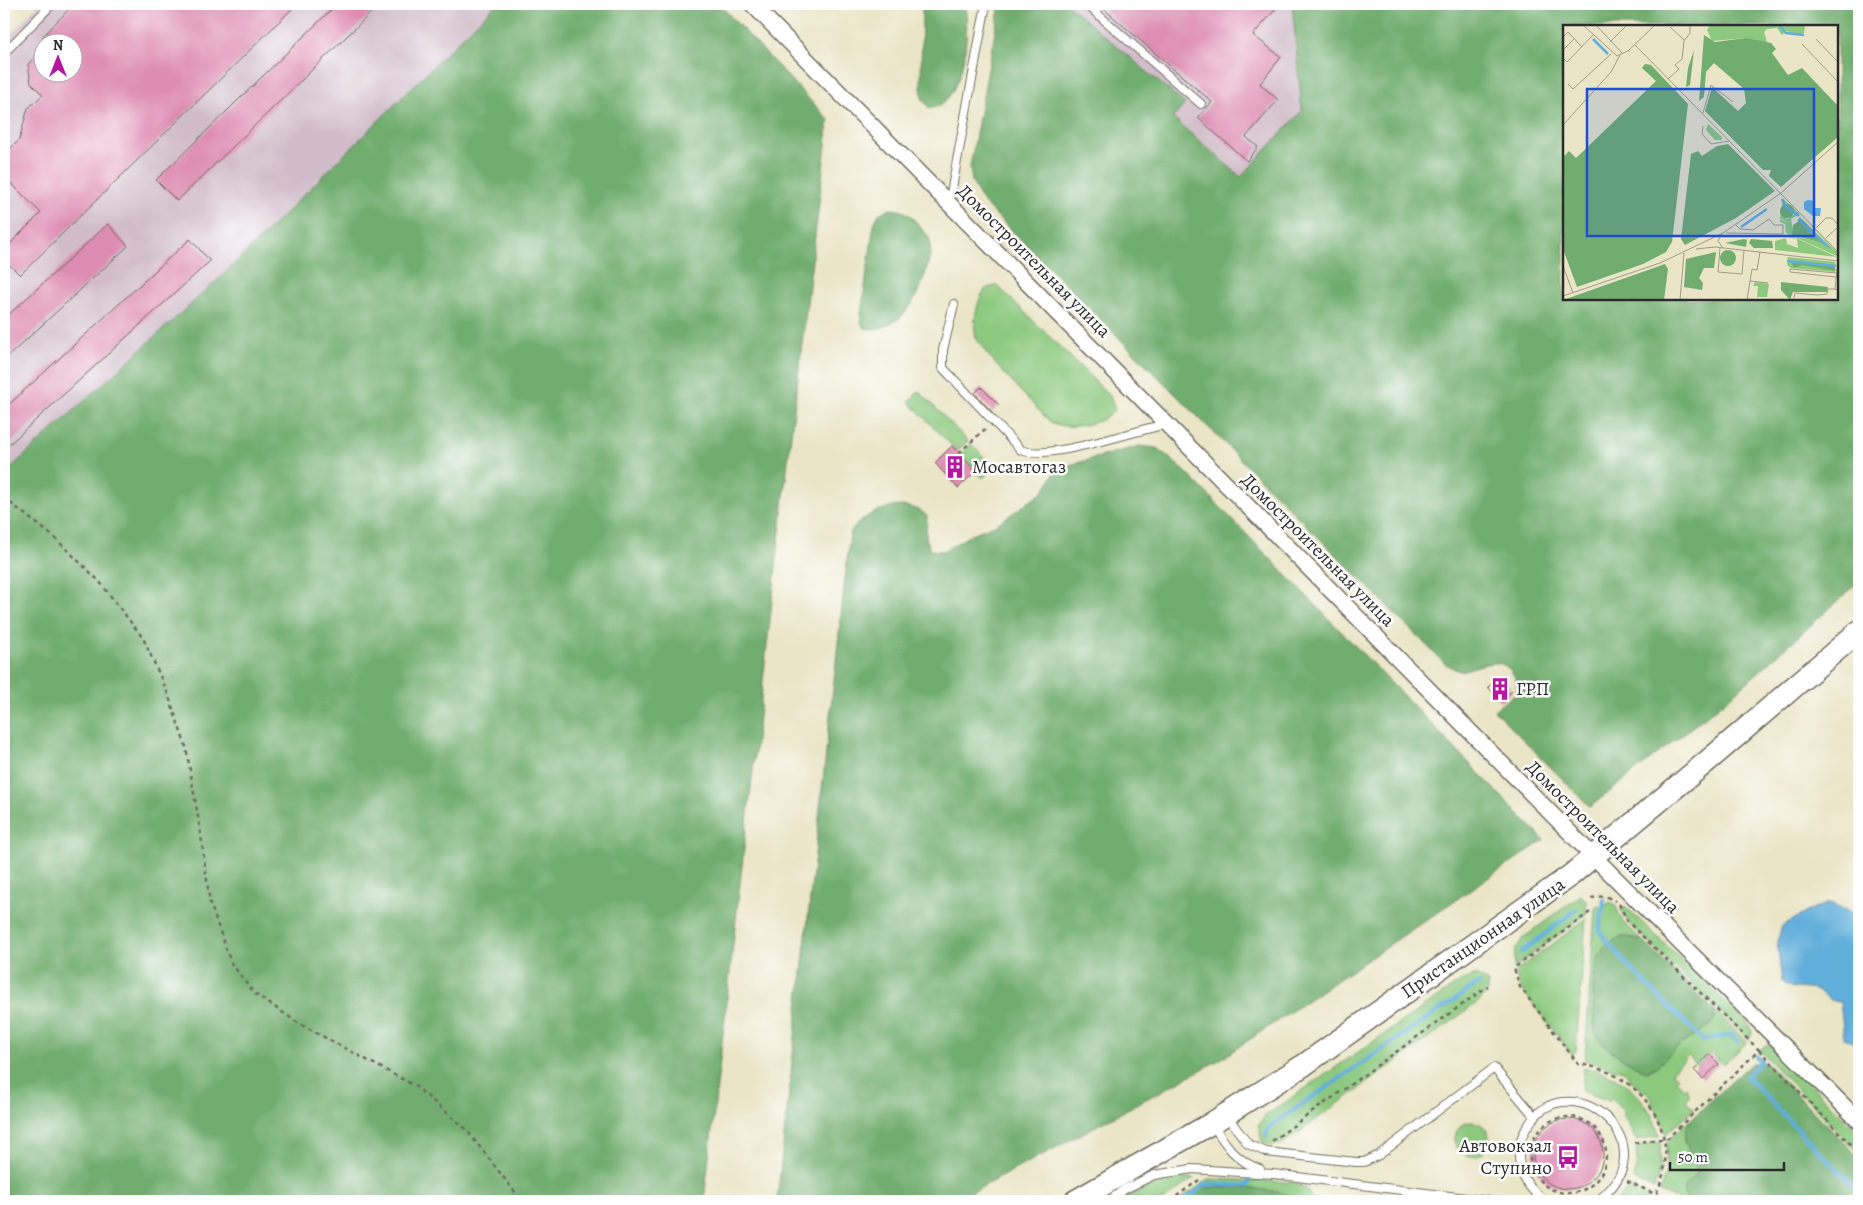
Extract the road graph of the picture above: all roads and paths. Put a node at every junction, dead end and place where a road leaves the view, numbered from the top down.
1 (52, 4) edge
2 (752, 4) edge
3 (986, 4) edge
4 (1086, 4) edge
5 (4, 53) edge
6 (1201, 104) dead end
7 (949, 204) junction
8 (954, 304) dead end
9 (993, 422) junction
10 (1166, 424) junction
11 (959, 453) dead end
12 (4, 498) edge
13 (1859, 631) edge
14 (1594, 857) junction
15 (1591, 898) dead end
16 (1590, 912) dead end
17 (1488, 986) dead end
18 (1759, 1050) junction
19 (1535, 1117) junction
20 (1219, 1119) junction
21 (1859, 1121) edge
22 (1663, 1139) junction
23 (1266, 1145) dead end
24 (1622, 1145) junction
25 (1605, 1147) junction
26 (1859, 1153) edge
27 (1603, 1170) junction
28 (1274, 1174) junction
29 (1619, 1178) junction
30 (1115, 1179) junction
31 (1534, 1194) junction
32 (1655, 1195) junction
33 (522, 1201) edge
34 (1075, 1201) edge
35 (1100, 1201) edge
36 (1108, 1201) edge
37 (1490, 1201) edge
38 (1530, 1201) edge
39 (1546, 1201) edge
40 (1597, 1201) edge
41 (1652, 1201) edge
42 (1670, 1201) edge

1 - 5 lane
2 - 7 street, Домостроительная улица
3 - 7 lane
4 - 6 lane
7 - 10 street, Домостроительная улица
8 - 9 lane
9 - 10 lane
9 - 11 path
10 - 14 street, Домостроительная улица
12 - 33 path
13 - 14 main road, Пристанционная улица
14 - 20 main road, Пристанционная улица
14 - 21 street, Домостроительная улица
15 - 18 path
16 - 22 path
17 - 23 path
18 - 22 path
18 - 26 path
19 - 20 lane
19 - 24 lane
19 - 31 lane
20 - 28 lane
20 - 30 main road, Пристанционная улица
22 - 24 path
22 - 32 path
24 - 25 path
24 - 29 lane
25 - 27 path
25 - 27 path
27 - 29 path
28 - 36 lane
28 - 37 lane
29 - 32 path
29 - 40 lane
30 - 34 main road, Пристанционная улица
30 - 35 main road
31 - 38 lane
31 - 39 lane
32 - 41 path
32 - 42 path

